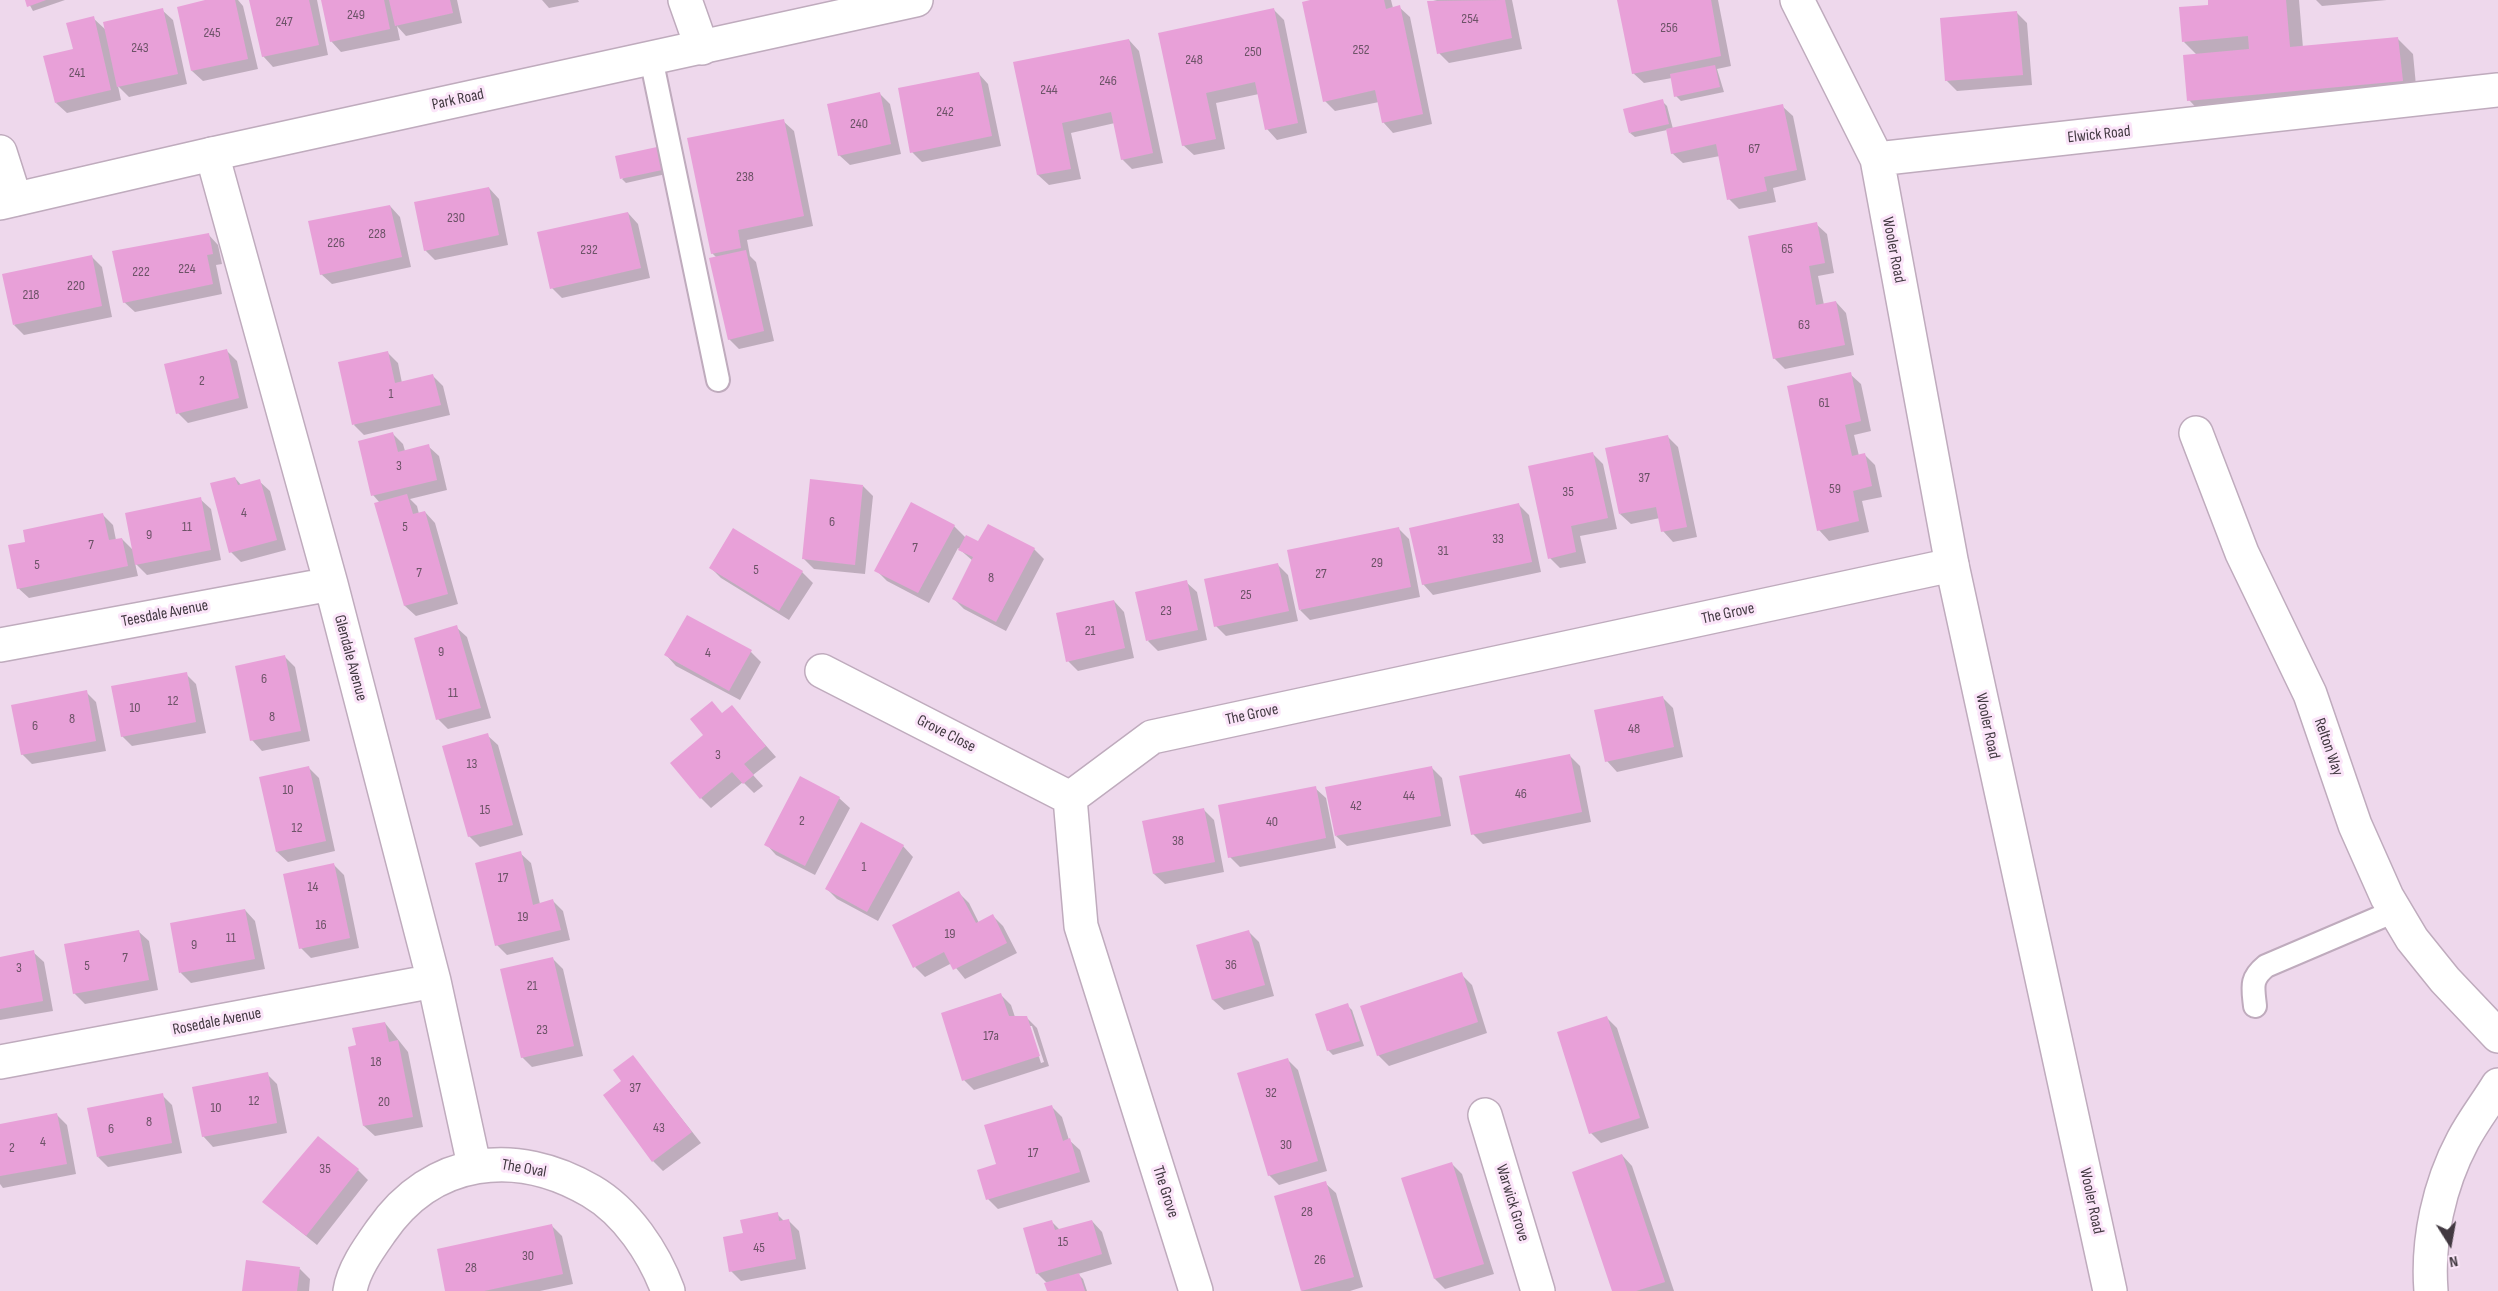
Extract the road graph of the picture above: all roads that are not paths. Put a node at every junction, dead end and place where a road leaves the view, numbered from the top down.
1 (685, 0) edge
2 (916, 0) edge
3 (1797, 0) edge
4 (702, 48) junction
5 (651, 58) junction
6 (2498, 90) edge
7 (0, 152) edge
8 (212, 154) junction
9 (1877, 159) junction
10 (8, 201) edge
11 (718, 380) dead end
12 (2196, 433) dead end
13 (1952, 565) junction
14 (331, 584) junction
15 (0, 645) edge
16 (822, 671) dead end
17 (1070, 798) junction
18 (2395, 911) junction
19 (434, 981) junction
20 (2255, 1006) dead end
21 (2498, 1036) edge
22 (0, 1062) edge
23 (2498, 1085) edge
24 (1485, 1115) dead end
25 (474, 1165) junction
26 (350, 1291) edge
27 (668, 1291) edge
28 (1196, 1291) edge
29 (1538, 1291) edge
30 (2110, 1291) edge
31 (2431, 1291) edge

1 - 4 street
2 - 4 street, Park Road
3 - 9 street
4 - 5 street, Park Road
5 - 8 street, Park Road
5 - 11 lane
6 - 9 street, Elwick Road
7 - 10 street
8 - 10 street, Park Road
8 - 14 street, Glendale Avenue
9 - 13 street, Wooler Road
12 - 18 street, Relton Way
13 - 17 street, The Grove
13 - 30 street, Wooler Road
14 - 15 street, Teesdale Avenue
14 - 19 street, Glendale Avenue
16 - 17 street, Grove Close
17 - 28 street, The Grove
18 - 20 lane
18 - 21 street, Relton Way
19 - 22 street, Rosedale Avenue
19 - 25 street, Glendale Avenue
23 - 31 street
24 - 29 street, Warwick Grove
25 - 26 street, The Oval
25 - 27 street, The Oval

